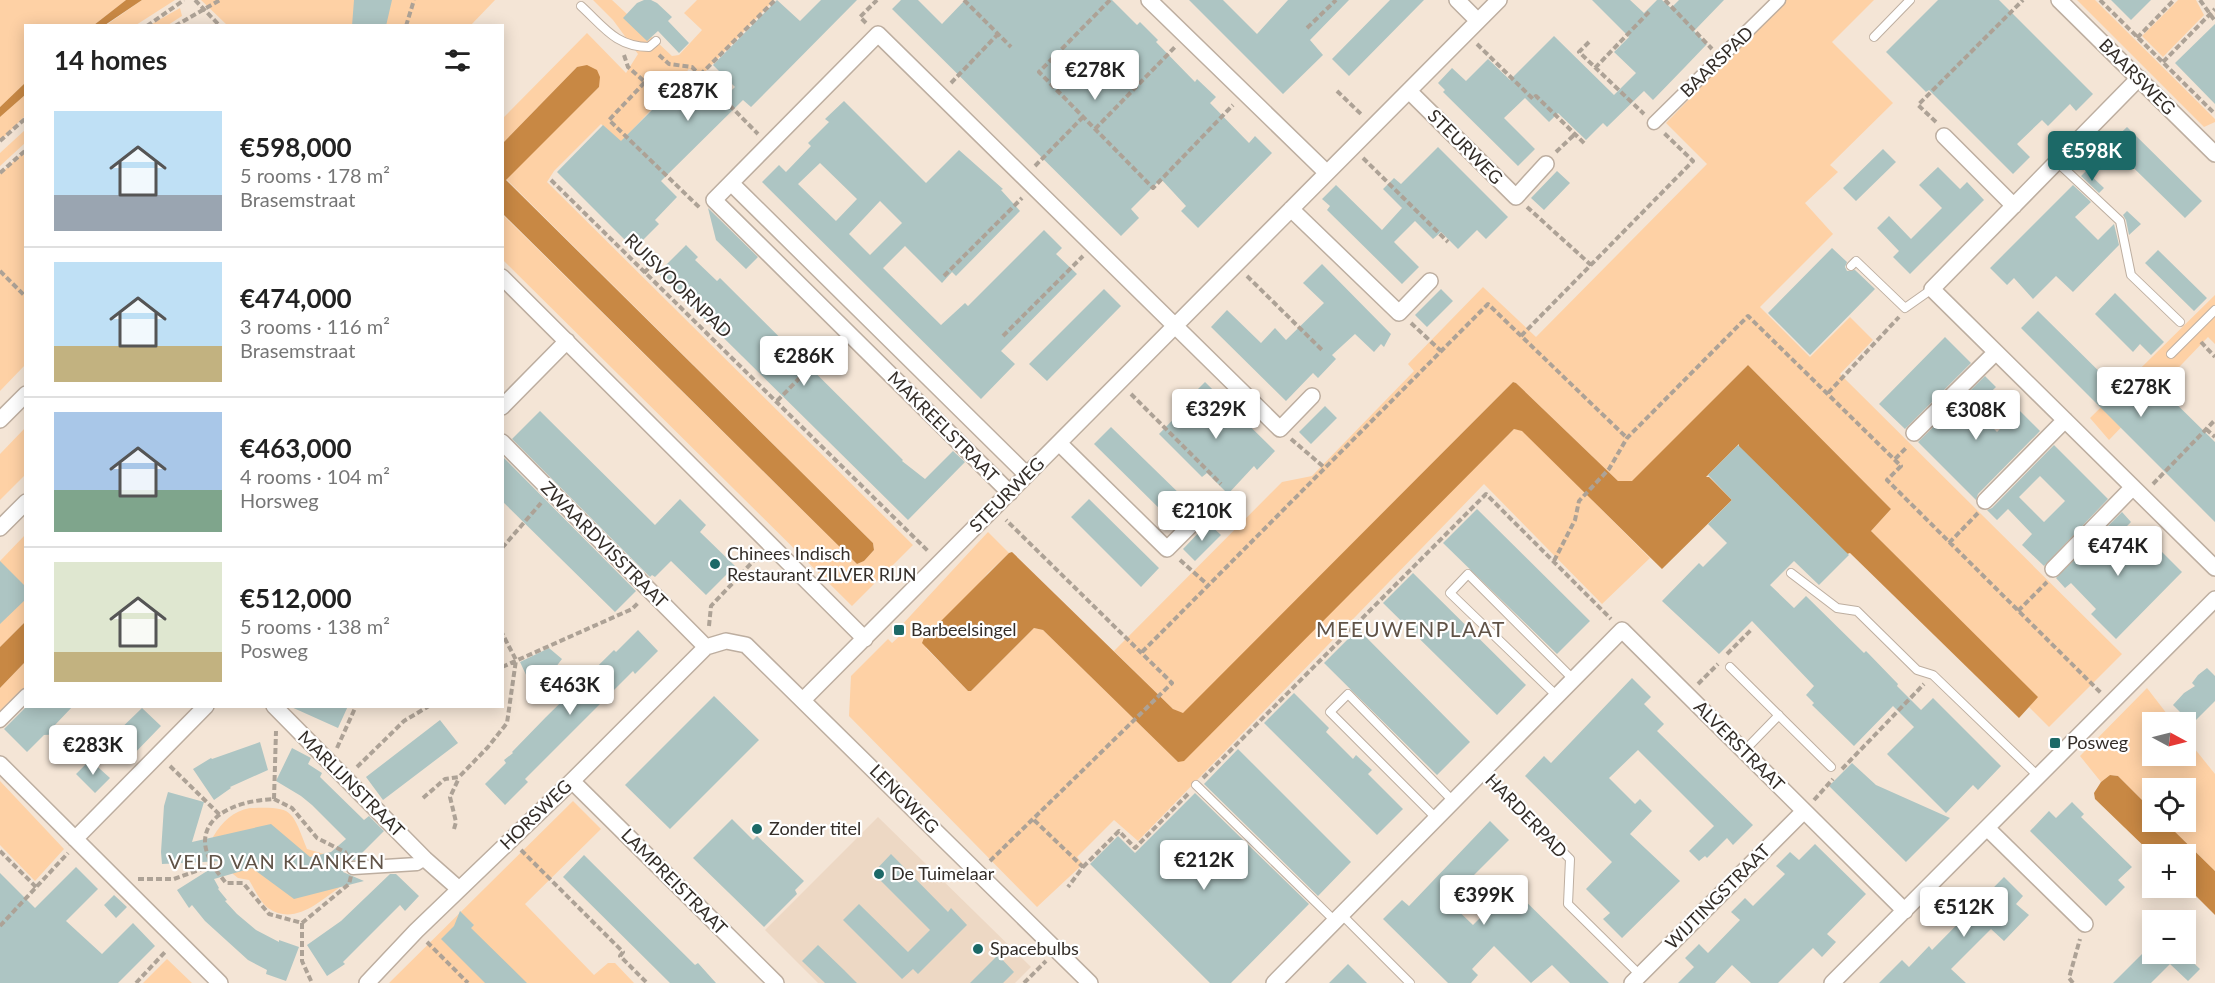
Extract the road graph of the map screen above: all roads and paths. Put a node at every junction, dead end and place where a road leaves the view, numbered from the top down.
1 (184, 0) edge
2 (195, 0) edge
3 (220, 0) edge
4 (414, 0) edge
5 (775, 0) edge
6 (877, 0) edge
7 (964, 0) edge
8 (1110, 0) edge
9 (1149, 0) edge
10 (1335, 0) edge
11 (1457, 0) edge
12 (1499, 0) edge
13 (1665, 0) edge
14 (1779, 0) edge
15 (1910, 0) edge
16 (2023, 0) edge
17 (2059, 0) edge
18 (2100, 0) edge
19 (2174, 0) edge
20 (2200, 0) edge
21 (581, 6) dead end
22 (203, 9) junction
23 (2215, 9) edge
24 (1649, 12) dead end
25 (2209, 15) junction
26 (1478, 21) junction
27 (2215, 21) edge
28 (182, 23) edge
29 (150, 24) edge
30 (218, 24) edge
31 (407, 24) edge
32 (1307, 28) dead end
33 (1466, 33) junction
34 (878, 34) junction
35 (998, 34) junction
36 (1186, 36) junction
37 (1874, 37) dead end
38 (2137, 38) junction
39 (1589, 42) dead end
40 (621, 43) junction
41 (652, 44) joint
42 (1011, 47) dead end
43 (1721, 58) junction
44 (2163, 63) junction
45 (1595, 68) junction
46 (700, 75) junction
47 (2139, 78) junction
48 (1337, 91) dead end
49 (1409, 91) junction
50 (1245, 93) junction
51 (940, 94) junction
52 (2215, 114) edge
53 (1083, 117) junction
54 (24, 120) edge
55 (1654, 123) junction
56 (1374, 126) junction
57 (1095, 129) junction
58 (1575, 134) junction
59 (1944, 136) joint
60 (0, 141) edge
61 (768, 144) junction
62 (1586, 144) dead end
63 (1354, 146) junction
64 (24, 152) edge
65 (2215, 154) edge
66 (2057, 162) junction
67 (1546, 165) joint
68 (0, 173) edge
69 (1327, 173) junction
70 (550, 180) dead end
71 (1028, 182) junction
72 (731, 183) junction
73 (1515, 197) junction
74 (2014, 206) junction
75 (1291, 209) junction
76 (703, 212) dead end
77 (1448, 242) dead end
78 (1094, 245) junction
79 (658, 258) dead end
80 (1591, 265) junction
81 (1235, 266) junction
82 (1851, 266) dead end
83 (0, 271) edge
84 (644, 273) junction
85 (944, 276) dead end
86 (504, 279) edge
87 (1430, 281) dead end
88 (1932, 289) junction
89 (24, 295) edge
90 (1905, 308) junction
91 (2215, 310) edge
92 (1399, 313) junction
93 (2180, 322) dead end
94 (1176, 325) junction
95 (846, 331) junction
96 (2192, 334) junction
97 (1003, 336) dead end
98 (1521, 336) junction
99 (567, 341) junction
100 (1322, 350) dead end
101 (1442, 351) junction
102 (1996, 352) junction
103 (2171, 354) dead end
104 (2215, 357) edge
105 (1119, 382) junction
106 (1827, 393) junction
107 (24, 396) edge
108 (1312, 396) dead end
109 (777, 401) junction
110 (504, 405) edge
111 (0, 420) edge
112 (2065, 420) junction
113 (2215, 420) edge
114 (1280, 429) junction
115 (2206, 429) junction
116 (1914, 433) dead end
117 (2215, 437) edge
118 (1627, 438) junction
119 (1059, 443) junction
120 (504, 444) edge
121 (1325, 468) junction
122 (1027, 475) junction
123 (1221, 484) dead end
124 (552, 491) junction
125 (2138, 491) junction
126 (1010, 493) junction
127 (1985, 501) joint
128 (24, 504) edge
129 (994, 508) junction
130 (1201, 515) dead end
131 (0, 528) edge
132 (1949, 543) junction
133 (769, 544) junction
134 (504, 546) edge
135 (1167, 549) junction
136 (1554, 561) junction
137 (940, 563) junction
138 (2215, 568) edge
139 (2053, 569) joint
140 (1791, 573) dead end
141 (1209, 585) junction
142 (650, 591) junction
143 (2215, 599) edge
144 (2018, 611) junction
145 (1622, 630) junction
146 (504, 637) edge
147 (865, 639) junction
148 (706, 647) junction
149 (1142, 652) junction
150 (516, 660) junction
151 (504, 666) edge
152 (1730, 667) dead end
153 (1933, 675) junction
154 (1574, 680) junction
155 (1557, 696) junction
156 (24, 697) edge
157 (803, 700) junction
158 (2111, 704) junction
159 (204, 708) edge
160 (275, 708) edge
161 (355, 708) edge
162 (426, 708) edge
163 (1779, 715) junction
164 (0, 721) edge
165 (1744, 751) junction
166 (158, 755) junction
167 (331, 763) junction
168 (0, 764) edge
169 (1831, 767) dead end
170 (1482, 771) junction
171 (459, 777) junction
172 (2039, 777) junction
173 (346, 778) junction
174 (572, 781) junction
175 (1196, 786) junction
176 (423, 798) dead end
177 (274, 799) junction
178 (1454, 801) junction
179 (1804, 811) junction
180 (221, 816) junction
181 (1437, 819) junction
182 (1035, 820) junction
183 (1987, 828) junction
184 (454, 829) dead end
185 (75, 839) junction
186 (511, 839) junction
187 (0, 851) edge
188 (425, 859) junction
189 (213, 866) junction
190 (1083, 867) junction
191 (353, 868) junction
192 (978, 872) junction
193 (116, 880) junction
194 (1068, 887) dead end
195 (37, 888) junction
196 (459, 889) junction
197 (1905, 911) junction
198 (1339, 918) junction
199 (302, 923) junction
200 (2085, 924) joint
201 (0, 926) edge
202 (416, 931) junction
203 (177, 940) junction
204 (1057, 950) junction
205 (766, 979) edge
206 (1636, 979) edge
207 (1841, 980) edge
208 (136, 983) edge
209 (220, 983) edge
210 (312, 983) edge
211 (367, 983) edge
212 (468, 983) edge
213 (647, 983) edge
214 (1024, 983) edge
215 (1090, 983) edge
216 (1274, 983) edge
217 (1410, 983) edge
218 (2073, 983) edge

1 - 29 path
2 - 22 path
3 - 22 path
4 - 31 path
5 - 46 path
6 - 34 path
7 - 35 path
8 - 53 path
9 - 36 street
10 - 32 path
11 - 26 street
12 - 26 street, STEURWEG
13 - 43 path
14 - 43 street, BAARSPAD
15 - 37 lane
16 - 59 path
17 - 47 street, BAARSWEG
18 - 38 path, BAARSWEG
19 - 38 path
20 - 25 path
21 - 40 lane
22 - 28 path
22 - 30 path
23 - 25 path
24 - 45 path
25 - 27 path
25 - 44 path
26 - 33 street, STEURWEG
33 - 49 street, STEURWEG
33 - 58 path
34 - 51 street
34 - 61 street, MAKREELSTRAAT
35 - 42 path
35 - 51 path
36 - 50 street
36 - 57 path
38 - 44 path, BAARSWEG
39 - 45 path
40 - 41 lane
40 - 76 path
41 - 46 path
43 - 55 street, BAARSPAD
44 - 52 path, BAARSWEG
45 - 55 path
46 - 61 path
47 - 65 street, BAARSWEG
47 - 66 street
48 - 56 path
49 - 56 street, STEURWEG
49 - 73 street, STEURWEG
50 - 57 path
50 - 69 street
51 - 71 street
53 - 57 path
53 - 71 path
54 - 60 path
55 - 80 path
56 - 63 street, STEURWEG
58 - 62 path
58 - 67 path
59 - 74 street
61 - 72 street, MAKREELSTRAAT
63 - 69 street, STEURWEG
63 - 77 path
64 - 68 path
66 - 74 street
66 - 93 lane
67 - 73 street, STEURWEG
69 - 75 street, STEURWEG
70 - 84 path, RUISVOORNPAD
71 - 78 street
71 - 85 path
72 - 95 street, MAKREELSTRAAT
72 - 122 street, MAKREELSTRAAT
73 - 80 path
74 - 88 street
75 - 81 street, STEURWEG
75 - 92 street
78 - 94 street
78 - 97 path
79 - 84 path
80 - 98 path
81 - 94 street, STEURWEG
81 - 100 path
82 - 90 lane
83 - 89 path
84 - 109 path, RUISVOORNPAD
86 - 99 street
87 - 92 street
88 - 90 lane
88 - 102 street
90 - 106 path
91 - 96 lane
92 - 101 path
94 - 105 street, STEURWEG
94 - 114 street
95 - 109 path
95 - 126 street, MAKREELSTRAAT
96 - 103 lane
96 - 104 path
98 - 101 path
98 - 118 path
99 - 110 street
99 - 133 street
101 - 121 path
102 - 112 street
102 - 116 street
105 - 119 street, STEURWEG
105 - 123 path
106 - 118 path
106 - 132 path
107 - 111 street
108 - 114 street
109 - 137 path, RUISVOORNPAD
112 - 125 street
112 - 127 street
113 - 115 path
114 - 121 path
115 - 117 path
115 - 125 path
118 - 136 path
119 - 122 street, STEURWEG
119 - 135 street, STEURWEG
120 - 124 street, ZWAARDVISSTRAAT
121 - 141 path
122 - 126 street, STEURWEG
124 - 134 path
124 - 142 street, ZWAARDVISSTRAAT
125 - 138 street
125 - 139 street
126 - 129 street, STEURWEG
127 - 132 path
128 - 131 street
129 - 137 street, STEURWEG
129 - 149 path
130 - 135 street
132 - 144 path
133 - 147 street
133 - 148 path
135 - 141 path
136 - 145 path
136 - 175 path
137 - 147 street, STEURWEG
139 - 144 path
140 - 153 lane
141 - 149 path
142 - 148 street, ZWAARDVISSTRAAT
142 - 150 path
143 - 158 street
144 - 158 path
145 - 154 street
145 - 165 street, ALVERSTRAAT
146 - 150 path
147 - 157 street, STEURWEG
148 - 157 street, LENGWEG
148 - 174 street, HORSWEG
149 - 182 path
150 - 151 path
150 - 171 path
152 - 163 lane
153 - 172 lane
153 - 179 path
154 - 155 street
154 - 155 lane
155 - 170 street
156 - 164 street
157 - 192 street, LENGWEG
158 - 172 street
159 - 166 street
160 - 167 street, MARLIJNSTRAAT
160 - 177 path, MARLIJNSTRAAT
161 - 167 path
162 - 173 path
163 - 165 lane
163 - 169 lane
165 - 179 street, ALVERSTRAAT
166 - 180 path
166 - 185 street
167 - 173 street, MARLIJNSTRAAT
168 - 185 street
170 - 178 street
170 - 206 lane, HARDERPAD
171 - 176 path
171 - 184 path
172 - 183 street
173 - 188 street, MARLIJNSTRAAT
174 - 186 street, HORSWEG
174 - 205 street, LAMPREISTRAAT
175 - 190 path
175 - 198 lane
177 - 180 path
177 - 191 path
178 - 181 street
178 - 181 lane
179 - 197 street, ALVERSTRAAT
179 - 206 street, WIJTINGSTRAAT
180 - 189 path
181 - 198 street
182 - 190 path
182 - 192 path
183 - 197 street
183 - 200 street
185 - 193 street
185 - 195 path
186 - 196 street, HORSWEG
186 - 213 path
187 - 195 path
188 - 191 street, MARLIJNSTRAAT
188 - 196 street, MARLIJNSTRAAT
189 - 193 path
189 - 199 path
190 - 194 path
191 - 199 path
192 - 204 street, LENGWEG
193 - 203 street
195 - 201 path
196 - 202 street, HORSWEG
197 - 207 street
198 - 216 street
198 - 217 lane
199 - 210 path
200 - 218 path
202 - 211 street, HORSWEG
202 - 212 path
203 - 208 path
203 - 209 street
204 - 214 path
204 - 215 street, LENGWEG

